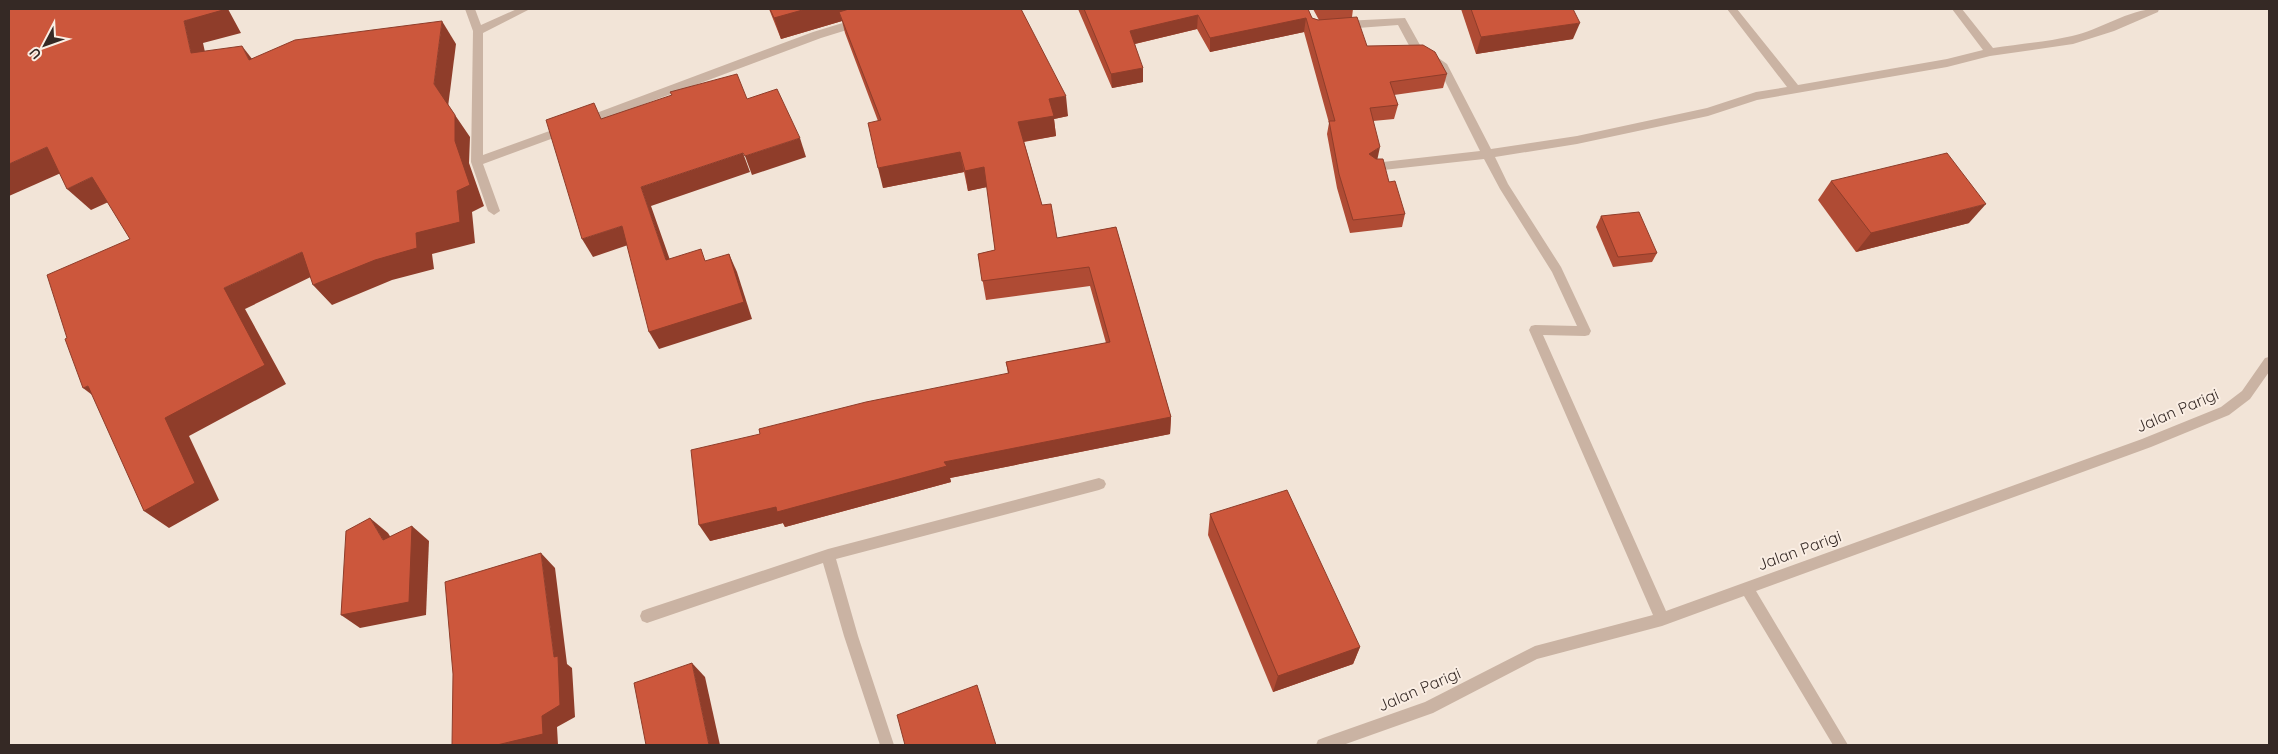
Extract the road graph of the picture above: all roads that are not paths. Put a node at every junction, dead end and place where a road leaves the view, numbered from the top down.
1 (470, 9) edge
2 (525, 9) edge
3 (1732, 9) edge
4 (1957, 9) edge
5 (2154, 9) edge
6 (873, 18) edge
7 (1335, 26) edge
8 (478, 31) junction
9 (1990, 52) junction
10 (1794, 88) junction
11 (1488, 154) junction
12 (477, 162) junction
13 (1374, 167) edge
14 (494, 211) dead end
15 (2269, 362) edge
16 (1099, 484) dead end
17 (828, 555) junction
18 (1747, 588) junction
19 (647, 616) dead end
20 (1662, 619) junction
21 (886, 745) edge
22 (1323, 745) edge
23 (1841, 745) edge

1 - 8 street
2 - 8 street
3 - 10 street
4 - 9 street
5 - 9 street
6 - 12 street
7 - 11 street
8 - 12 street
9 - 10 street
10 - 11 street
11 - 13 street
11 - 20 street
12 - 14 street
15 - 18 street, Jalan Parigi
16 - 17 street
17 - 19 street
17 - 21 street
18 - 20 street, Jalan Parigi
18 - 23 street
20 - 22 street, Jalan Parigi

